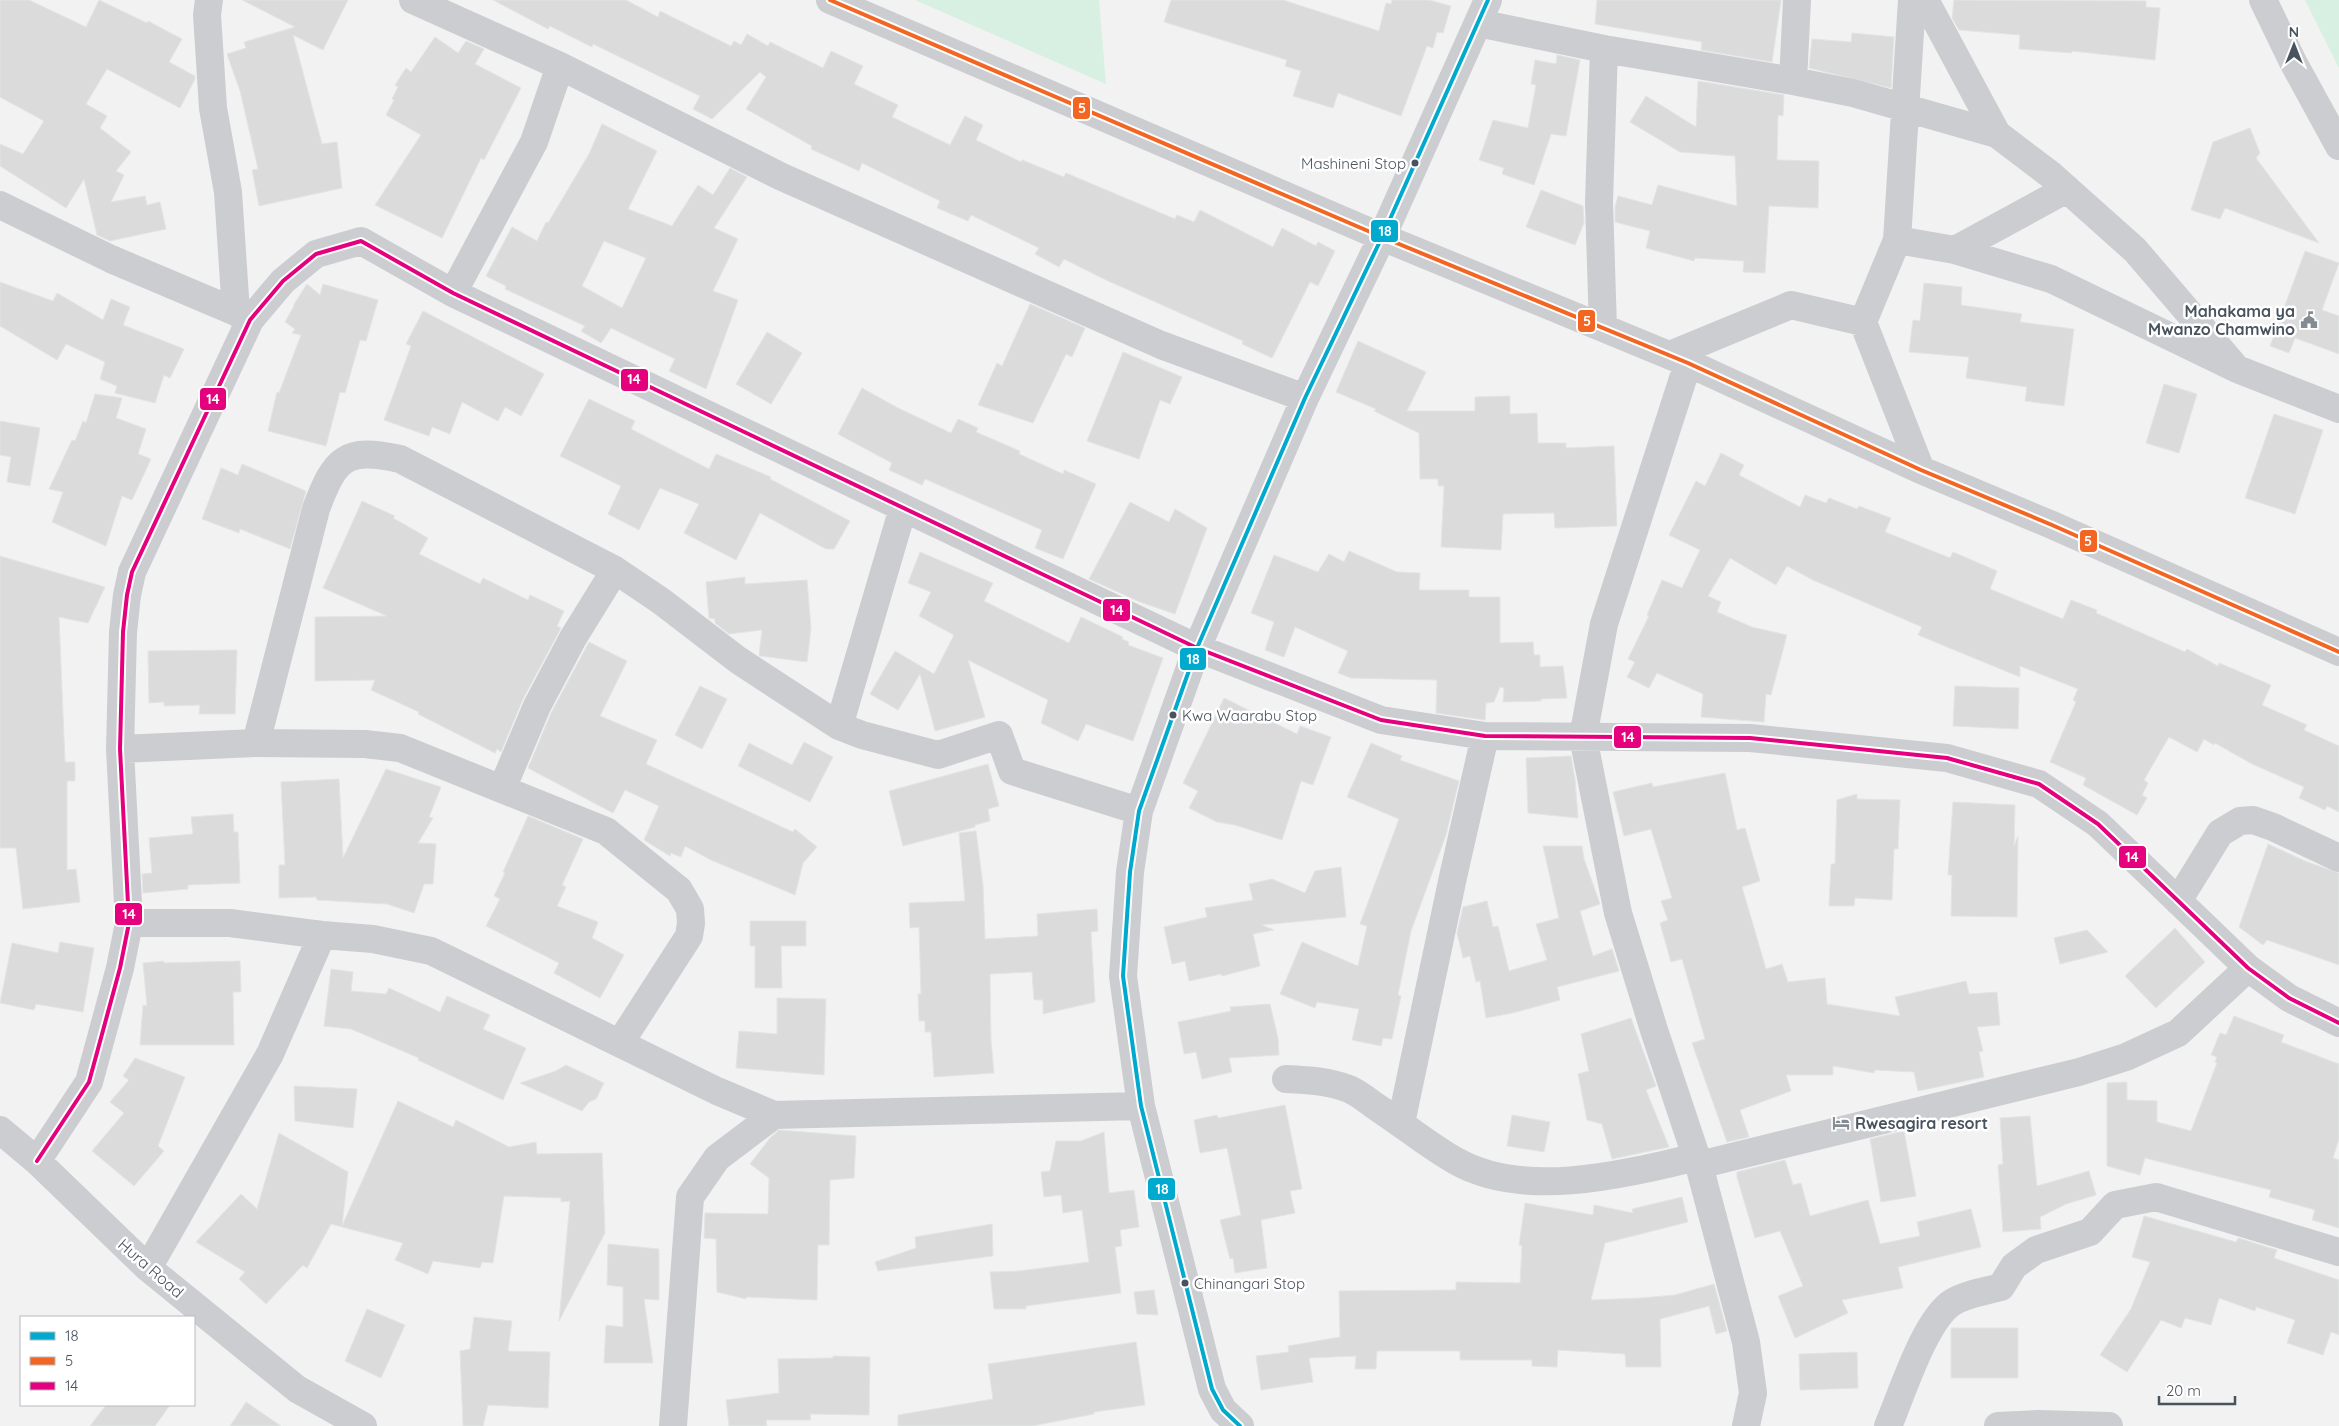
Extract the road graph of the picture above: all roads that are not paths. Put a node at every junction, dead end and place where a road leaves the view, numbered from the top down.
1 (209, 0) edge
2 (414, 0) edge
3 (830, 0) edge
4 (1797, 0) edge
5 (1912, 0) edge
6 (1925, 0) edge
7 (2263, 0) edge
8 (1483, 11) edge
9 (1604, 49) junction
10 (560, 66) junction
11 (1792, 80) junction
12 (1906, 107) junction
13 (1997, 134) junction
14 (2339, 146) edge
15 (2067, 189) junction
16 (0, 205) edge
17 (1382, 237) junction
18 (1897, 240) junction
19 (1956, 250) junction
20 (452, 293) junction
21 (243, 316) junction
22 (1863, 322) junction
23 (1603, 328) junction
24 (1679, 359) junction
25 (2237, 369) junction
26 (1305, 398) junction
27 (2339, 409) edge
28 (1921, 470) junction
29 (903, 508) junction
30 (615, 570) junction
31 (1197, 648) junction
32 (2339, 652) edge
33 (838, 726) junction
34 (1485, 736) junction
35 (1584, 737) junction
36 (256, 743) junction
37 (120, 749) junction
38 (502, 789) junction
39 (1140, 811) junction
40 (2339, 858) edge
41 (2178, 900) junction
42 (129, 923) junction
43 (322, 935) junction
44 (2248, 968) junction
45 (2339, 1023) edge
46 (620, 1043) junction
47 (1286, 1079) dead end
48 (1141, 1106) junction
49 (774, 1115) junction
50 (1401, 1123) junction
51 (0, 1130) edge
52 (37, 1161) junction
53 (1698, 1161) junction
54 (2339, 1252) edge
55 (148, 1268) junction
56 (363, 1426) edge
57 (673, 1426) edge
58 (1240, 1426) edge
59 (1746, 1426) edge
60 (1888, 1426) edge
61 (1998, 1426) edge
62 (2109, 1426) edge

1 - 21 street
2 - 10 street
3 - 17 street
4 - 11 street
5 - 12 street
6 - 13 street
7 - 14 street
8 - 9 street
8 - 17 street
9 - 11 street
9 - 23 street
10 - 20 street
10 - 26 street
11 - 12 street
12 - 13 street
12 - 18 street
13 - 15 street
15 - 19 street
15 - 25 street
16 - 21 street
17 - 23 street
17 - 26 street
18 - 19 street
18 - 22 street
19 - 25 street
20 - 21 street
20 - 29 street
21 - 37 street
22 - 24 street
22 - 28 street
23 - 24 street
24 - 28 street
24 - 35 street
25 - 27 street
26 - 31 street
28 - 32 street
29 - 31 street
29 - 33 street
30 - 33 street
30 - 36 street
30 - 38 street
31 - 34 street
31 - 39 street
33 - 39 street
34 - 35 street
34 - 50 street
35 - 41 street
35 - 53 street
36 - 37 street
36 - 38 street
37 - 42 street
38 - 46 street
39 - 48 street
40 - 41 street
41 - 44 street
42 - 43 street
42 - 52 street
43 - 46 street
43 - 55 street
44 - 45 street
44 - 53 street
46 - 49 street
47 - 50 street
48 - 49 street
48 - 58 street
49 - 57 street
50 - 53 street
51 - 52 street, Hura Road
52 - 55 street, Hura Road
53 - 59 street
54 - 60 street
55 - 56 street, Hura Road
61 - 62 street

